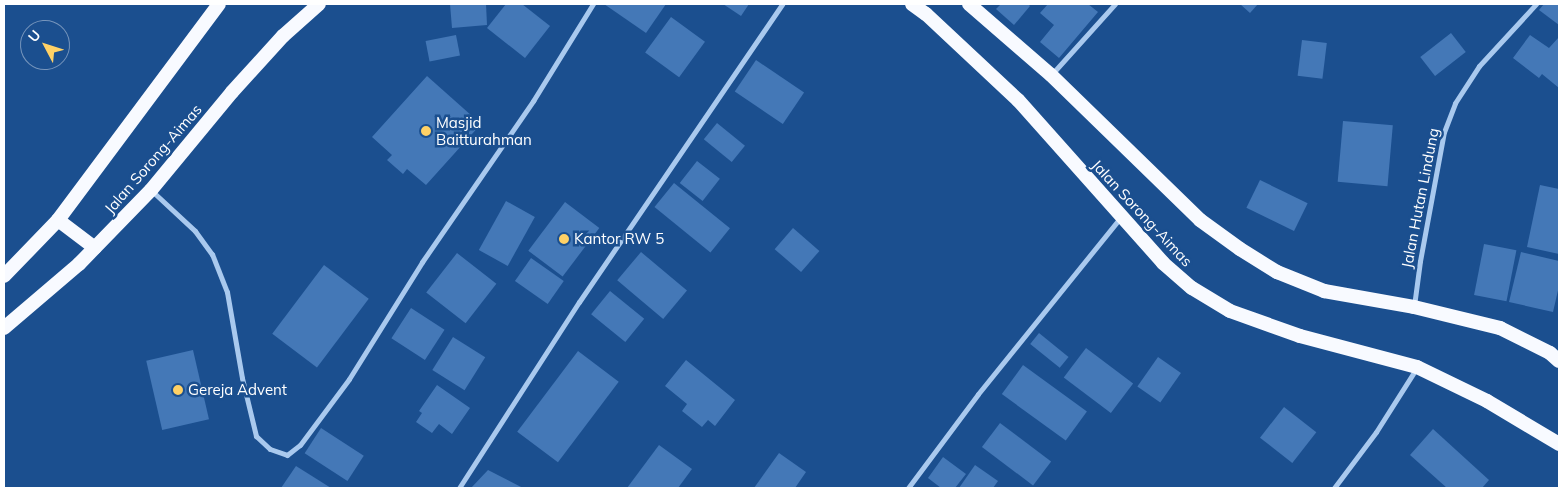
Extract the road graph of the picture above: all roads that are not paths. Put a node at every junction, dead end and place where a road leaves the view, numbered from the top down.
1 (219, 4) edge
2 (319, 4) edge
3 (593, 4) edge
4 (782, 4) edge
5 (912, 4) edge
6 (970, 4) edge
7 (1115, 4) edge
8 (1536, 4) edge
9 (1051, 75) junction
10 (151, 190) junction
11 (1121, 216) junction
12 (58, 220) junction
13 (95, 248) junction
14 (4, 276) edge
15 (1414, 307) junction
16 (4, 328) edge
17 (1559, 361) edge
18 (1417, 368) junction
19 (1559, 444) edge
20 (459, 488) edge
21 (908, 488) edge
22 (1334, 488) edge

1 - 12 highway
2 - 10 highway, Jalan Sorong-Aimas
3 - 10 street
4 - 20 street
5 - 11 highway, Jalan Sorong-Aimas
6 - 9 highway
7 - 9 street
8 - 15 street, Jalan Hutan Lindung
9 - 15 highway
10 - 13 highway, Jalan Sorong-Aimas
11 - 18 highway, Jalan Sorong-Aimas
11 - 21 street
12 - 13 highway
12 - 14 highway
13 - 16 highway, Jalan Sorong-Aimas
15 - 17 highway
18 - 19 highway, Jalan Sorong-Aimas
18 - 22 street

